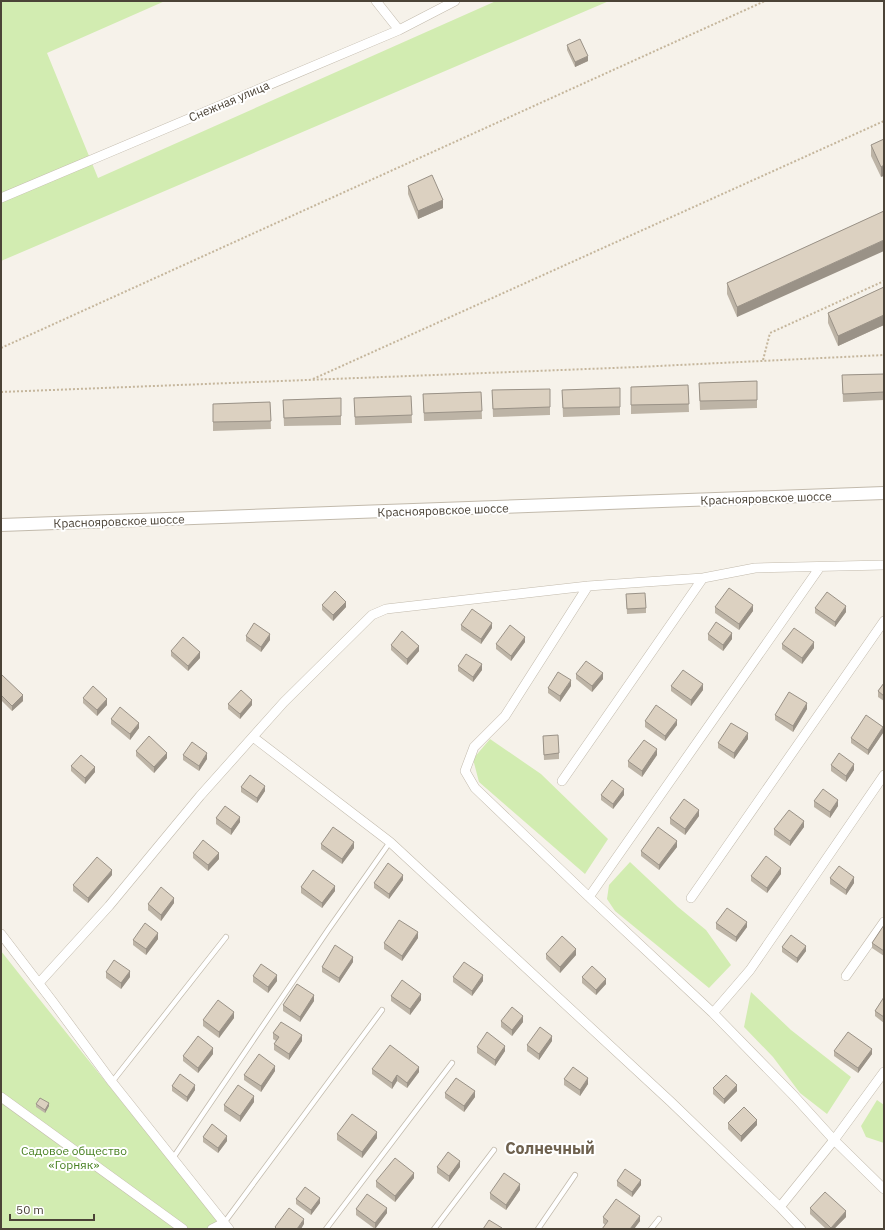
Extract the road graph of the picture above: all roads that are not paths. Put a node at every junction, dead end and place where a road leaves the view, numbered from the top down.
1 (376, 1) edge
2 (455, 1) edge
3 (399, 30) junction
4 (1, 198) edge
5 (884, 494) edge
6 (1, 525) edge
7 (884, 566) edge
8 (820, 567) junction
9 (703, 578) junction
10 (588, 586) junction
11 (884, 622) edge
12 (253, 737) junction
13 (884, 774) edge
14 (562, 781) dead end
15 (390, 842) junction
16 (589, 897) junction
17 (691, 898) dead end
18 (884, 922) edge
19 (1, 934) edge
20 (226, 937) dead end
21 (846, 976) dead end
22 (39, 982) junction
23 (382, 1010) dead end
24 (713, 1013) junction
25 (452, 1063) dead end
26 (884, 1072) edge
27 (112, 1082) junction
28 (1, 1097) edge
29 (834, 1140) junction
30 (494, 1150) dead end
31 (173, 1158) junction
32 (575, 1175) dead end
33 (884, 1189) edge
34 (780, 1207) junction
35 (658, 1219) dead end
36 (227, 1226) edge
37 (183, 1229) edge
38 (212, 1229) edge
39 (326, 1229) edge
40 (434, 1229) edge
41 (538, 1229) edge
42 (651, 1229) edge
43 (801, 1229) edge

1 - 3 street
2 - 3 street, Снежная улица
3 - 4 street, Снежная улица
5 - 6 street, Краснояровское шоссе
7 - 8 street
8 - 9 street
8 - 16 street
9 - 10 street
9 - 14 street
10 - 12 street
10 - 16 street
11 - 17 street
12 - 15 street
12 - 22 street
13 - 24 street
15 - 31 lane
15 - 34 street
16 - 24 street
18 - 21 street
19 - 22 street
20 - 27 lane
22 - 27 street
23 - 36 lane
24 - 29 street
25 - 39 lane
26 - 29 street
27 - 31 street
28 - 37 street
29 - 33 street
29 - 34 street
30 - 40 lane
31 - 36 street
32 - 41 lane
34 - 43 street
35 - 42 lane
36 - 38 street

